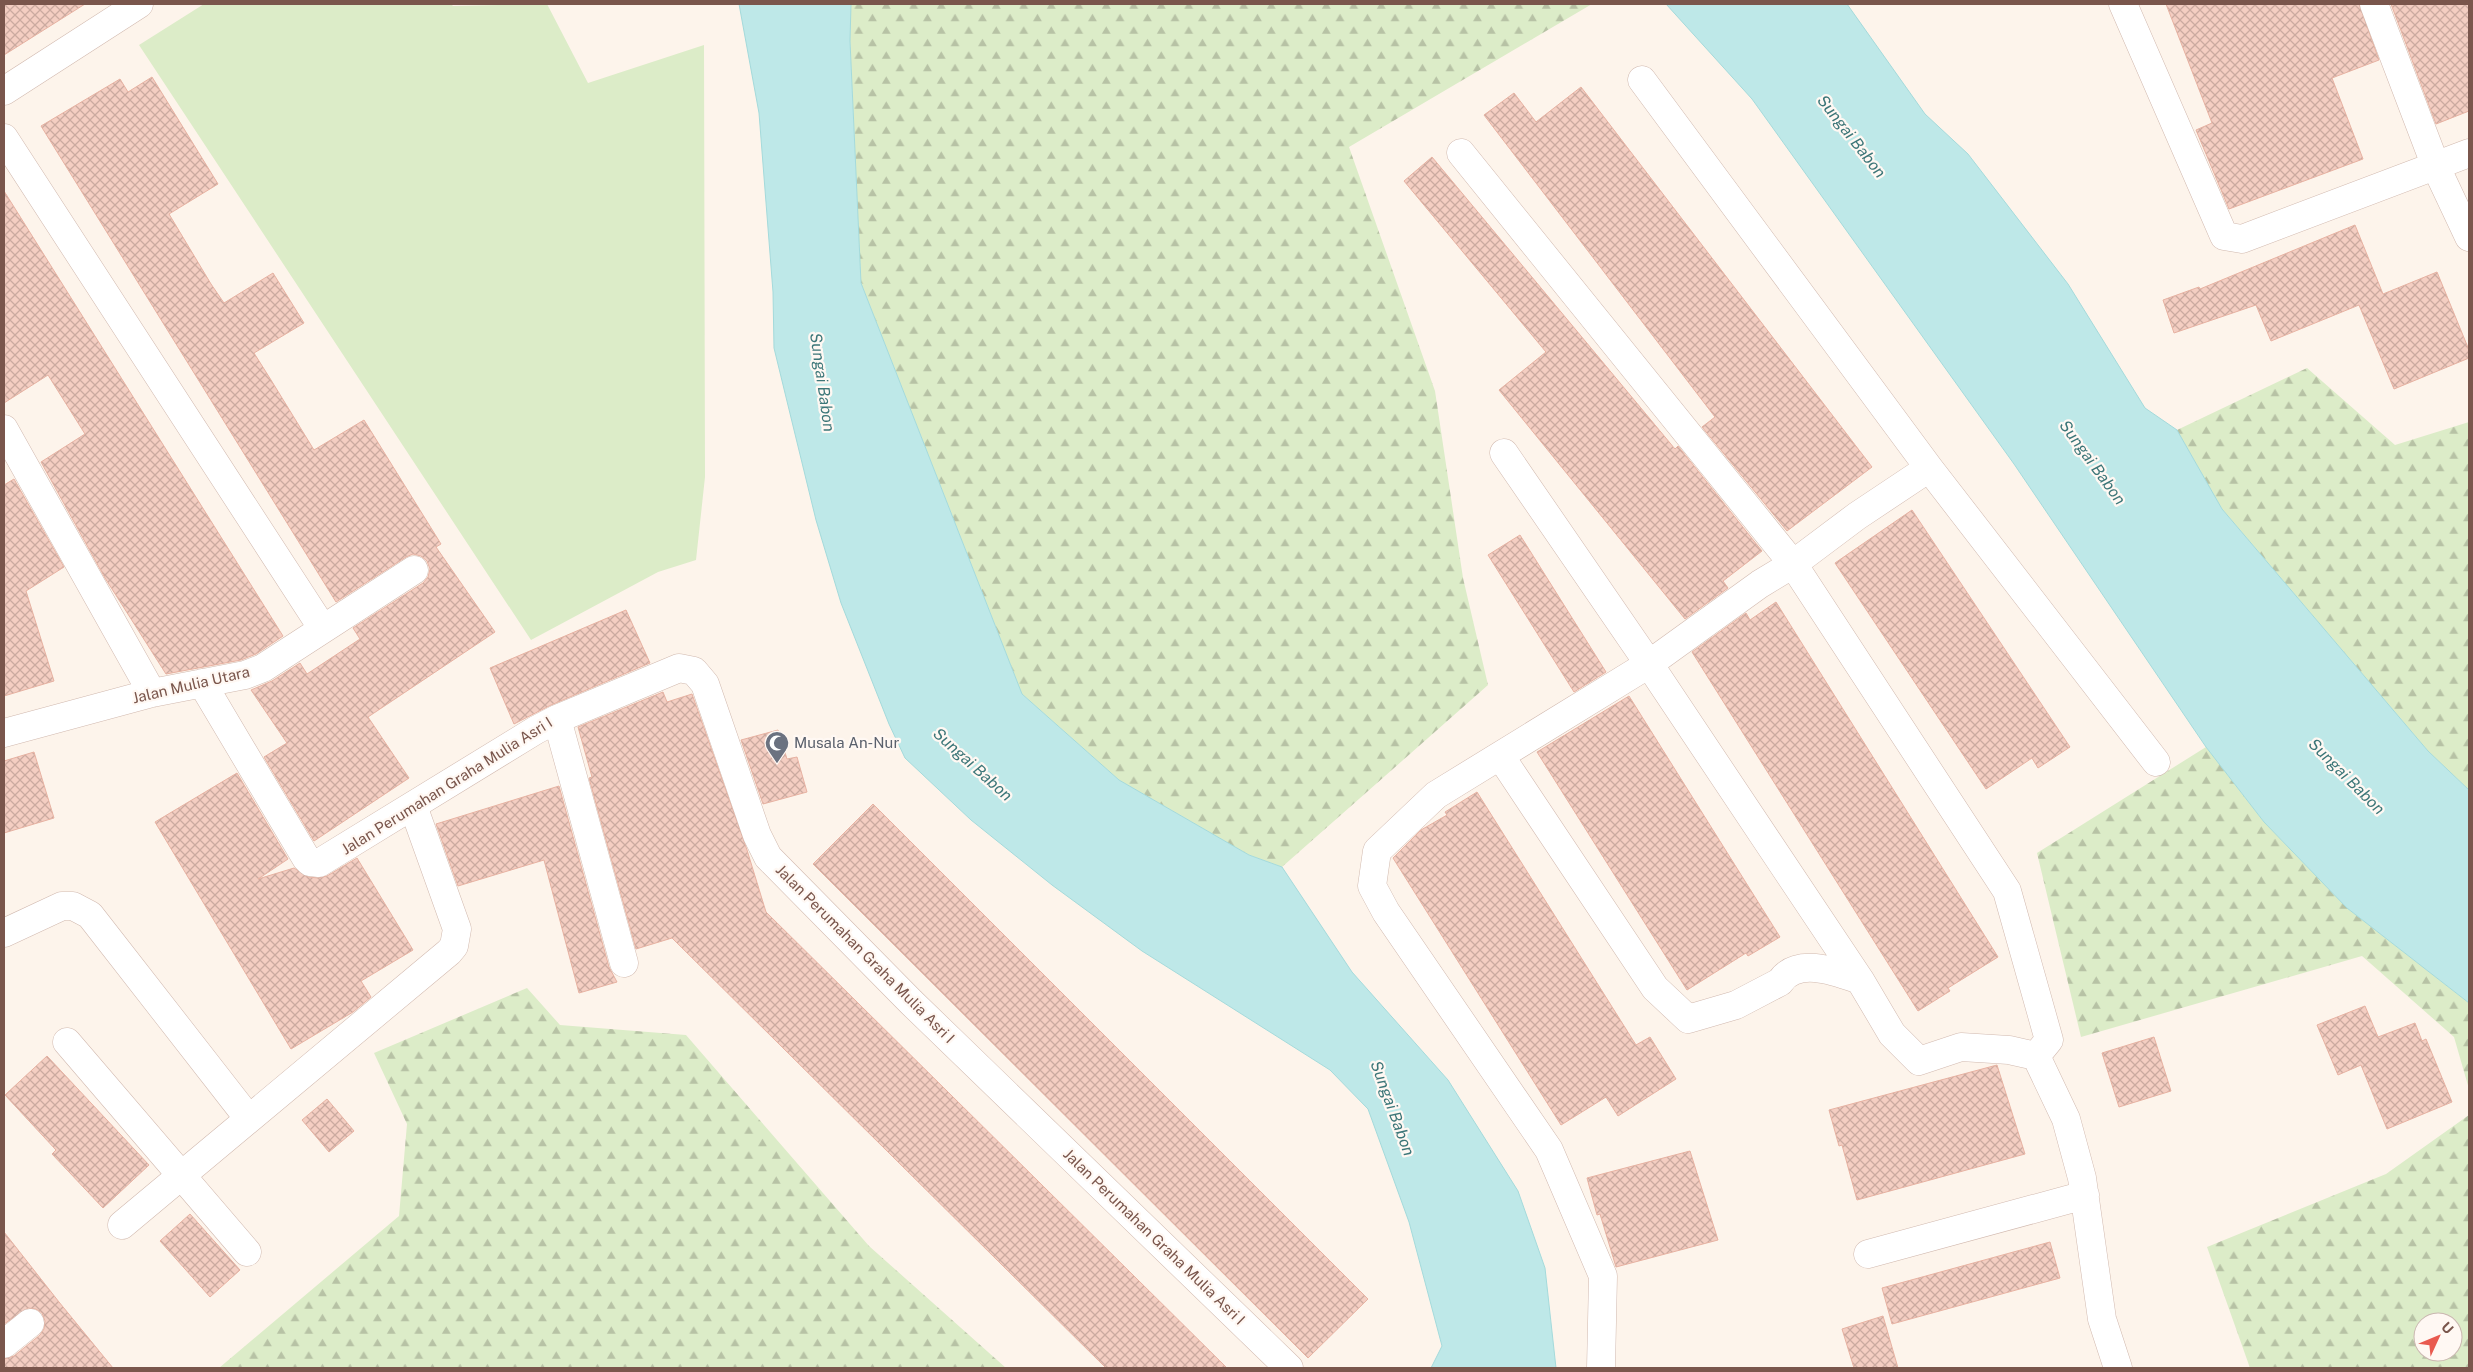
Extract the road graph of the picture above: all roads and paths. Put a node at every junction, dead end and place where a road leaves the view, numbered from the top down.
1 (139, 4) edge
2 (2123, 4) edge
3 (2374, 4) edge
4 (1642, 80) dead end
5 (4, 91) edge
6 (4, 138) edge
7 (1461, 153) dead end
8 (2469, 153) edge
9 (2436, 167) junction
10 (2469, 237) edge
11 (4, 429) edge
12 (1504, 454) dead end
13 (1929, 468) junction
14 (1793, 564) junction
15 (414, 570) dead end
16 (323, 629) junction
17 (1649, 664) junction
18 (202, 683) junction
19 (152, 693) junction
20 (557, 718) junction
21 (4, 733) edge
22 (1501, 757) junction
23 (2156, 762) dead end
24 (413, 806) junction
25 (4, 933) edge
26 (624, 962) dead end
27 (1860, 980) junction
28 (67, 1042) dead end
29 (2036, 1056) junction
30 (249, 1119) junction
31 (180, 1175) junction
32 (2085, 1195) junction
33 (122, 1224) dead end
34 (247, 1252) dead end
35 (1868, 1254) dead end
36 (30, 1324) dead end
37 (4, 1344) edge
38 (1289, 1368) edge
39 (1601, 1368) edge
40 (2118, 1368) edge

1 - 5 street
2 - 9 street
3 - 9 street
4 - 13 street
6 - 16 street
7 - 14 street
8 - 9 street
9 - 10 street
11 - 19 street
12 - 17 street
13 - 14 street
13 - 23 street
14 - 17 street
14 - 29 street
15 - 16 street, Jalan Mulia Utara
16 - 18 street, Jalan Mulia Utara
17 - 22 street
17 - 27 street
18 - 19 street, Jalan Mulia Utara
18 - 24 street, Jalan Perumahan Graha Mulia Asri I
19 - 21 street, Jalan Mulia Utara
20 - 24 street, Jalan Perumahan Graha Mulia Asri I
20 - 26 street
20 - 38 street, Jalan Perumahan Graha Mulia Asri I
22 - 27 street
22 - 39 street
24 - 30 street
25 - 30 street
27 - 29 street
28 - 31 street
29 - 32 street
30 - 31 street
31 - 33 street
31 - 34 street
32 - 35 street
32 - 40 street
36 - 37 street

